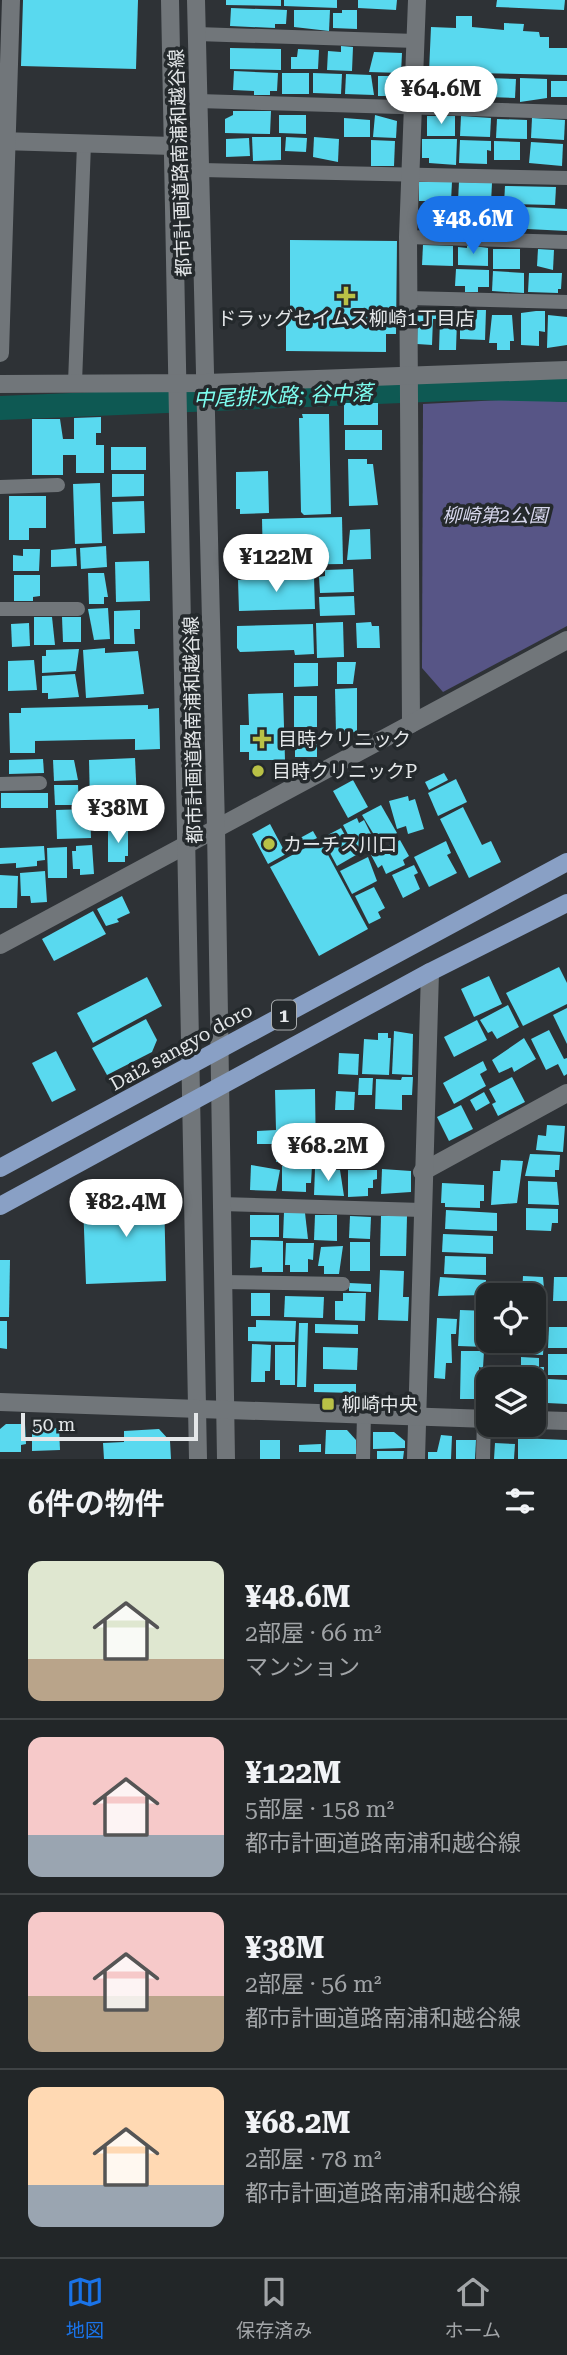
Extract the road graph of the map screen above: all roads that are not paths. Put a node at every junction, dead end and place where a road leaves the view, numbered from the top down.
1 (11, 0) edge
2 (170, 0) edge
3 (196, 0) edge
4 (417, 0) edge
5 (197, 34) junction
6 (416, 41) junction
7 (198, 100) junction
8 (413, 106) junction
9 (567, 111) edge
10 (4, 141) edge
11 (84, 144) junction
12 (173, 146) junction
13 (202, 170) junction
14 (411, 173) junction
15 (567, 178) edge
16 (408, 237) junction
17 (567, 242) edge
18 (408, 298) junction
19 (567, 302) edge
20 (0, 353) edge
21 (567, 370) edge
22 (408, 381) junction
23 (75, 383) junction
24 (0, 384) edge
25 (179, 387) junction
26 (206, 387) junction
27 (58, 485) dead end
28 (0, 487) edge
29 (0, 609) edge
30 (78, 609) dead end
31 (567, 640) edge
32 (411, 724) junction
33 (40, 783) dead end
34 (0, 784) edge
35 (216, 828) junction
36 (187, 844) junction
37 (567, 862) edge
38 (567, 903) edge
39 (0, 945) edge
40 (430, 972) junction
41 (219, 1051) junction
42 (189, 1068) junction
43 (220, 1088) junction
44 (567, 1093) edge
45 (190, 1104) junction
46 (0, 1168) edge
47 (422, 1171) junction
48 (221, 1204) junction
49 (0, 1206) edge
50 (422, 1210) junction
51 (222, 1282) junction
52 (343, 1284) dead end
53 (0, 1402) edge
54 (197, 1408) junction
55 (225, 1410) junction
56 (363, 1414) junction
57 (416, 1416) junction
58 (476, 1418) edge
59 (546, 1420) edge
60 (567, 1421) edge
61 (485, 1437) edge
62 (198, 1459) edge
63 (226, 1459) edge
64 (363, 1459) edge
65 (416, 1459) edge
66 (483, 1459) edge

1 - 10 street
2 - 12 street, 都市計画道路南浦和越谷線
3 - 5 street, 都市計画道路南浦和越谷線
4 - 6 street
5 - 6 lane
5 - 7 street, 都市計画道路南浦和越谷線
6 - 8 street
7 - 8 lane
7 - 13 street, 都市計画道路南浦和越谷線
8 - 9 lane
8 - 14 street
10 - 11 street
10 - 20 street
11 - 12 street
11 - 23 lane
12 - 25 street, 都市計画道路南浦和越谷線
13 - 14 lane
13 - 26 street, 都市計画道路南浦和越谷線
14 - 15 lane
14 - 16 street
16 - 17 lane
16 - 18 street
18 - 19 lane
18 - 22 street
21 - 22 street
22 - 26 street
22 - 32 street
23 - 24 street
23 - 25 street
25 - 26 street
25 - 36 street, 都市計画道路南浦和越谷線
26 - 35 street, 都市計画道路南浦和越谷線
27 - 28 lane
29 - 30 lane
31 - 32 street
32 - 35 street
33 - 34 lane
35 - 36 street
35 - 41 street, 都市計画道路南浦和越谷線
36 - 39 street
36 - 42 street, 都市計画道路南浦和越谷線
37 - 41 main road, Dai2 sangyo doro / 1
38 - 40 main road, 1
40 - 43 main road, 1
40 - 47 street
41 - 42 main road, Dai2 sangyo doro / 1
41 - 43 street, 都市計画道路南浦和越谷線
42 - 45 street, 都市計画道路南浦和越谷線
42 - 46 main road, Dai2 sangyo doro / 1
43 - 45 main road, 1
43 - 48 street, 都市計画道路南浦和越谷線
44 - 47 street
45 - 49 main road, 1
45 - 54 street, 都市計画道路南浦和越谷線
47 - 50 street
48 - 50 lane
48 - 51 street, 都市計画道路南浦和越谷線
50 - 57 street
51 - 52 lane
51 - 55 street, 都市計画道路南浦和越谷線
53 - 54 street
54 - 55 street
54 - 62 street, 都市計画道路南浦和越谷線
55 - 56 street
55 - 63 street, 都市計画道路南浦和越谷線
56 - 57 street
56 - 64 lane
57 - 58 street
57 - 65 street
59 - 60 street
61 - 66 lane

